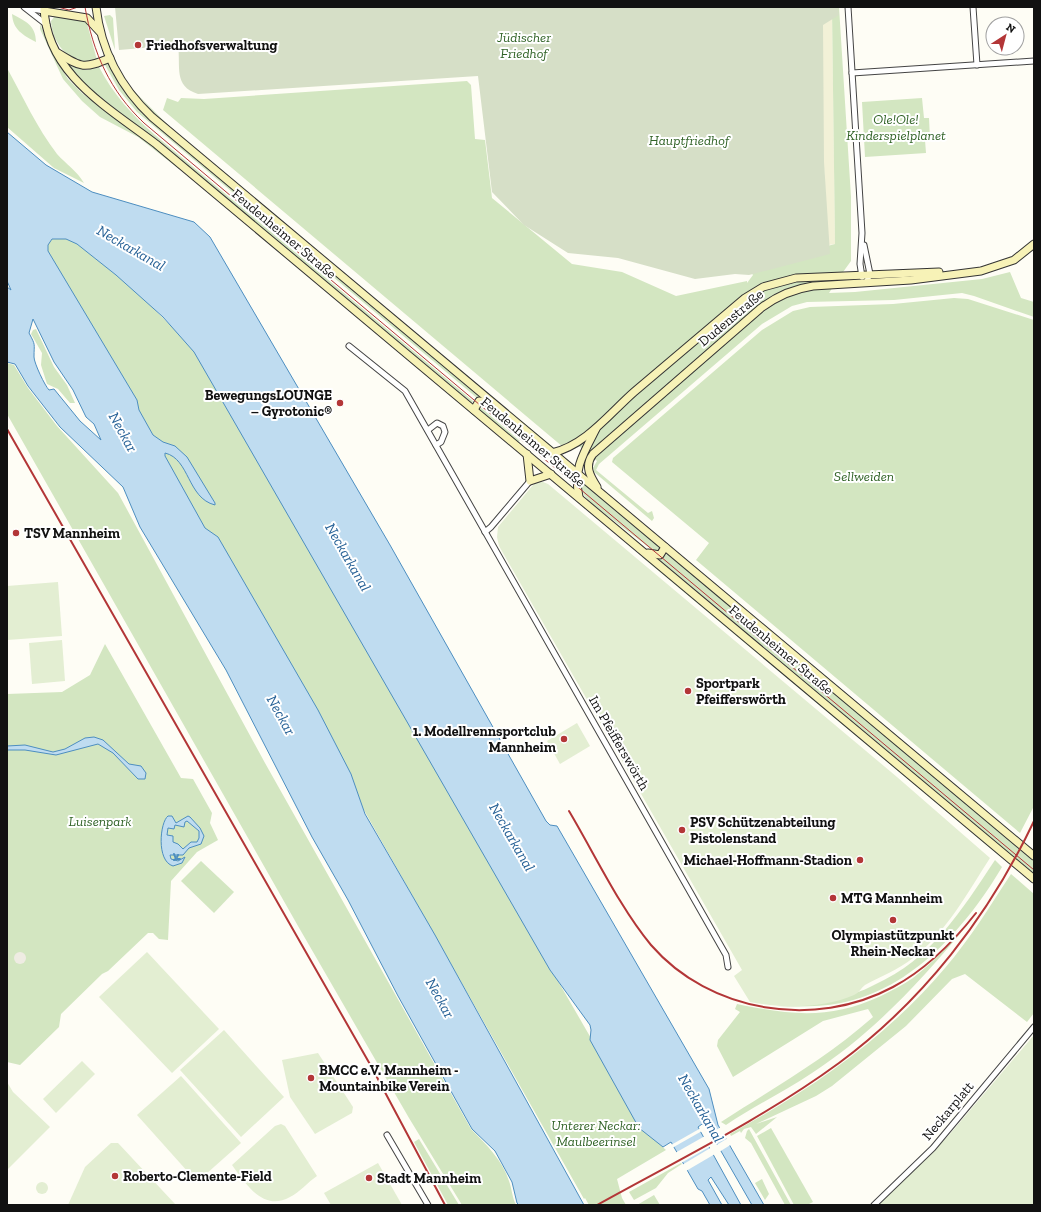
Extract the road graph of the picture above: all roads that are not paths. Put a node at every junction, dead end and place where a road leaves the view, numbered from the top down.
1 (24, 7) edge
2 (96, 7) edge
3 (848, 7) edge
4 (973, 7) edge
5 (44, 9) edge
6 (46, 25) junction
7 (101, 33) junction
8 (56, 52) junction
9 (110, 58) junction
10 (1034, 61) edge
11 (977, 65) junction
12 (852, 73) junction
13 (863, 242) junction
14 (1034, 244) edge
15 (963, 273) junction
16 (860, 274) junction
17 (870, 274) junction
18 (866, 283) junction
19 (349, 346) dead end
20 (494, 404) junction
21 (474, 410) junction
22 (597, 427) junction
23 (428, 430) junction
24 (436, 445) junction
25 (552, 453) junction
26 (527, 454) junction
27 (577, 473) junction
28 (551, 474) junction
29 (530, 481) junction
30 (600, 493) junction
31 (579, 497) junction
32 (485, 532) junction
33 (665, 547) junction
34 (645, 553) junction
35 (1034, 856) edge
36 (1034, 879) edge
37 (728, 967) dead end
38 (1034, 1027) edge
39 (388, 1135) dead end
40 (428, 1205) edge
41 (874, 1205) edge

1 - 5 street
1 - 6 street
2 - 7 main road
3 - 12 street
4 - 11 street
5 - 6 main road, Feudenheimer Straße
5 - 7 main road
6 - 8 main road, Feudenheimer Straße
7 - 9 main road, Feudenheimer Straße
8 - 9 main road
8 - 21 main road, Feudenheimer Straße
9 - 20 main road, Feudenheimer Straße
10 - 11 street
11 - 12 street
12 - 13 street
13 - 16 street
13 - 17 street
14 - 15 main road, Dudenstraße
15 - 17 main road, Dudenstraße
15 - 18 main road, Dudenstraße
16 - 17 main road, Dudenstraße
16 - 18 street
16 - 22 main road, Dudenstraße
17 - 18 street
18 - 30 main road, Dudenstraße
19 - 23 street, Im Pfeifferswörth
20 - 21 main road
20 - 25 main road, Feudenheimer Straße
21 - 26 main road, Feudenheimer Straße
22 - 25 main road, Dudenstraße
22 - 27 main road, Dudenstraße
23 - 24 street, Im Pfeifferswörth
23 - 24 street
24 - 32 street, Im Pfeifferswörth
25 - 27 main road, Feudenheimer Straße
26 - 28 main road, Feudenheimer Straße
26 - 29 main road
27 - 30 main road, Feudenheimer Straße
27 - 31 main road
28 - 29 main road
28 - 31 main road, Feudenheimer Straße
29 - 32 street
30 - 33 main road, Feudenheimer Straße
31 - 34 main road, Feudenheimer Straße
32 - 37 street, Im Pfeifferswörth
33 - 34 main road
33 - 35 main road, Feudenheimer Straße
34 - 36 main road, Feudenheimer Straße
38 - 41 street, Neckarplatt
39 - 40 street

